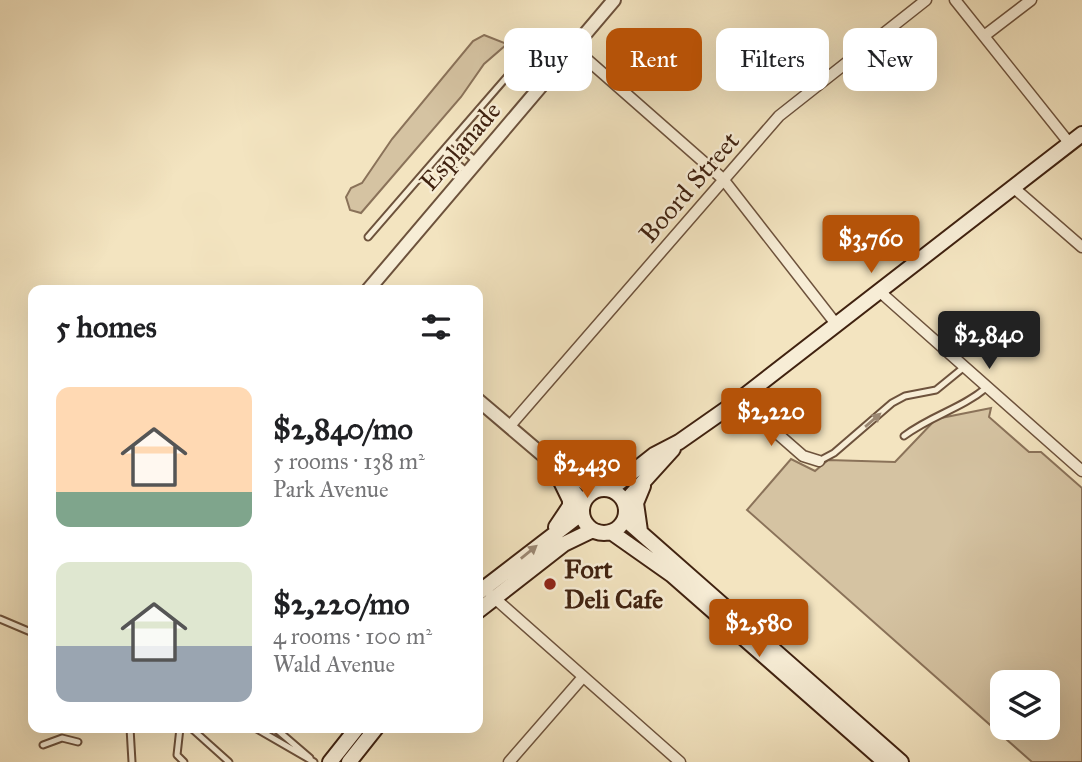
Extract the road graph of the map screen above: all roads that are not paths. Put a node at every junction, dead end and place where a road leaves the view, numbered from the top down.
1 (614, 0) edge
2 (926, 0) edge
3 (955, 0) edge
4 (1031, 0) edge
5 (591, 28) edge
6 (984, 36) junction
7 (592, 64) edge
8 (504, 80) edge
9 (537, 91) edge
10 (1082, 134) edge
11 (452, 141) junction
12 (1070, 144) junction
13 (443, 151) junction
14 (477, 162) junction
15 (467, 172) junction
16 (723, 179) junction
17 (1014, 188) junction
18 (368, 237) dead end
19 (1082, 247) edge
20 (372, 285) edge
21 (879, 291) junction
22 (836, 324) junction
23 (963, 368) junction
24 (986, 388) junction
25 (739, 400) junction
26 (483, 404) edge
27 (509, 427) junction
28 (904, 436) dead end
29 (679, 442) junction
30 (819, 461) joint
31 (552, 463) junction
32 (654, 471) junction
33 (1082, 471) edge
34 (603, 489) junction
35 (625, 502) junction
36 (582, 508) junction
37 (625, 519) junction
38 (593, 530) junction
39 (640, 531) junction
40 (611, 532) junction
41 (552, 534) junction
42 (485, 593) edge
43 (0, 619) edge
44 (28, 631) edge
45 (583, 677) junction
46 (130, 733) edge
47 (179, 733) edge
48 (197, 733) edge
49 (264, 733) edge
50 (282, 733) edge
51 (353, 733) edge
52 (372, 733) edge
53 (78, 742) dead end
54 (43, 745) dead end
55 (132, 762) edge
56 (184, 762) edge
57 (229, 762) edge
58 (314, 762) edge
59 (330, 762) edge
60 (349, 762) edge
61 (509, 762) edge
62 (680, 762) edge
63 (885, 762) edge
64 (901, 762) edge

1 - 5 street, Esplanade
2 - 16 street, Boord Street
3 - 6 street
4 - 6 street
6 - 12 street
7 - 16 street
8 - 11 lane
9 - 14 street, Esplanade
10 - 12 main road
11 - 13 lane
11 - 14 lane
12 - 17 main road
13 - 15 lane
13 - 18 lane
14 - 15 street, Esplanade
15 - 20 street, Esplanade
16 - 22 street
16 - 27 street, Boord Street
17 - 19 street
17 - 21 main road
21 - 22 main road
21 - 23 street
22 - 25 main road
23 - 24 street
30 -> 23 lane
24 - 28 lane
24 - 33 street
25 - 29 main road
25 - 30 street
26 - 27 street
27 - 31 street
29 - 32 main road
29 - 34 main road
31 - 34 street
31 - 36 street
31 - 41 main road
32 - 35 main road
32 - 39 main road
34 - 35 main road
34 - 36 main road
35 - 37 main road
36 - 38 main road
36 - 41 main road
37 - 39 main road
37 - 40 main road
38 - 40 main road
38 - 42 main road
39 - 64 main road
40 - 63 main road
42 -> 41 main road
42 - 45 street
43 - 44 lane
45 - 61 street
45 - 62 street
46 - 55 lane
47 - 56 lane
48 - 57 lane
49 - 58 lane
50 - 58 lane
51 - 59 main road
52 - 60 main road
53 - 54 lane

